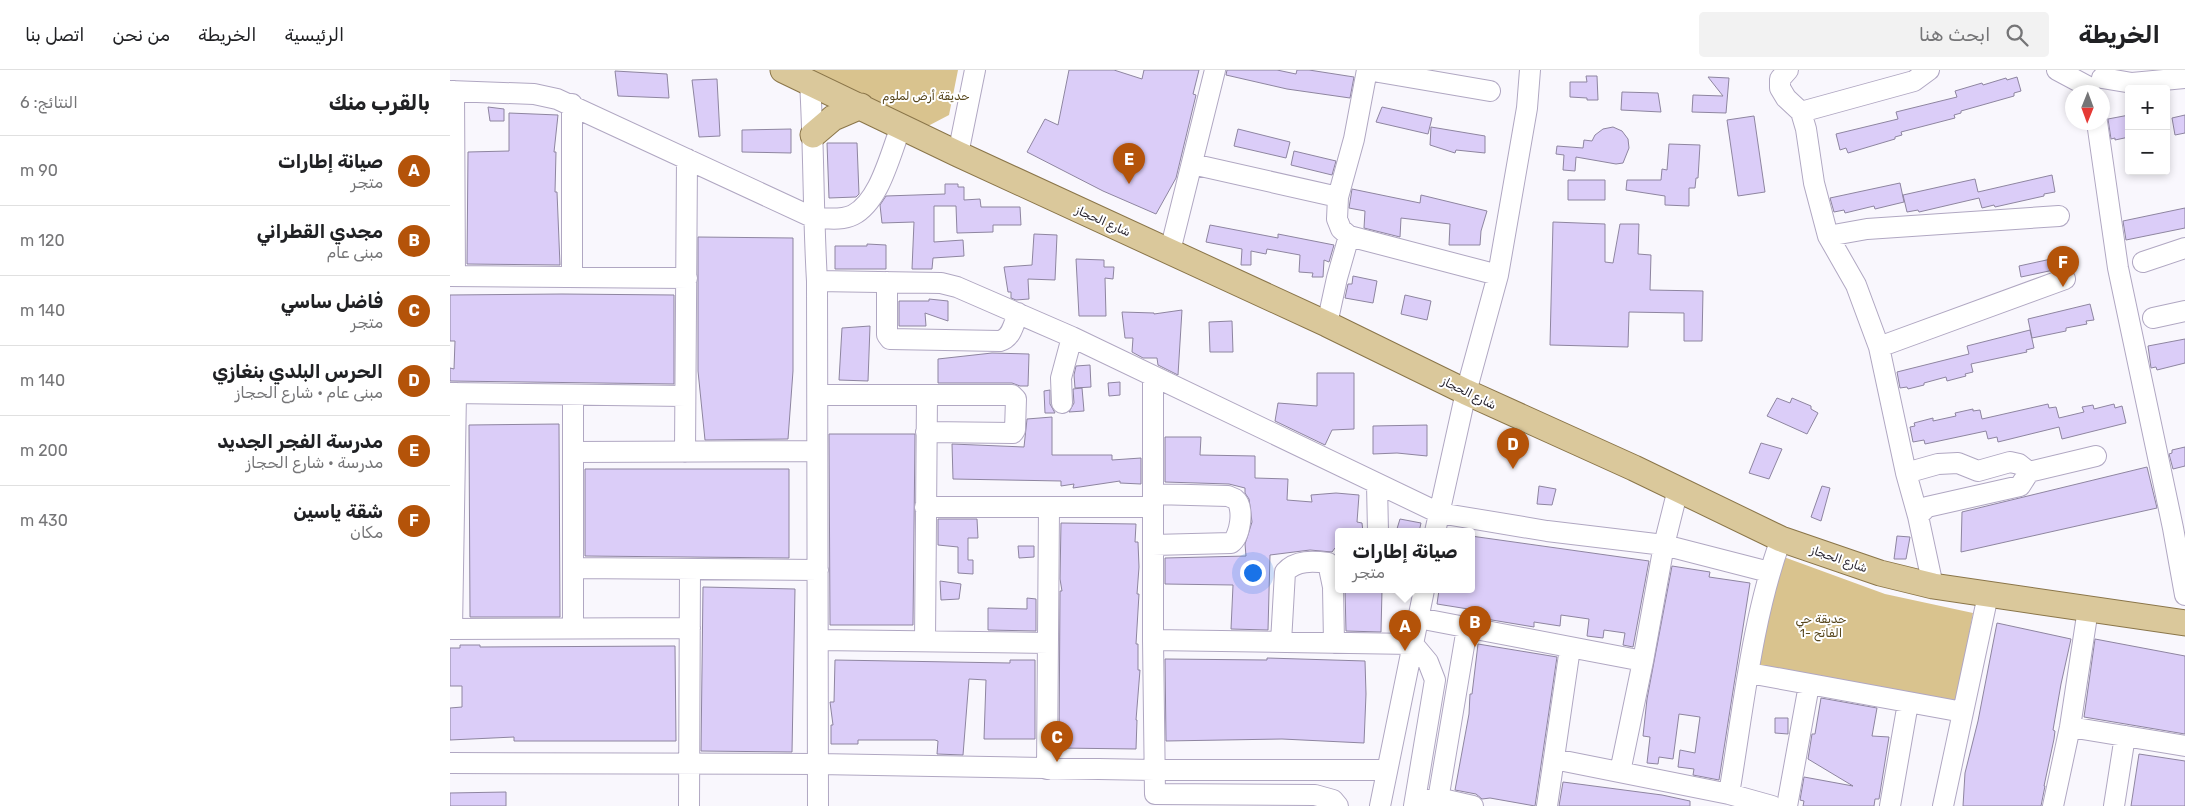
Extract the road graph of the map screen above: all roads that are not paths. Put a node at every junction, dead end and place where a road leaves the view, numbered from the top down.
1 (783, 70) edge
2 (975, 70) edge
3 (1215, 70) edge
4 (1367, 70) edge
5 (1530, 70) edge
6 (1788, 70) edge
7 (1929, 70) edge
8 (2057, 70) edge
9 (2185, 78) edge
10 (810, 82) junction
11 (2097, 82) edge
12 (452, 91) edge
13 (1490, 91) dead end
14 (572, 104) junction
15 (861, 106) junction
16 (1801, 112) junction
17 (900, 127) junction
18 (2098, 130) edge
19 (813, 135) junction
20 (958, 154) junction
21 (687, 159) junction
22 (1192, 164) junction
23 (1338, 197) junction
24 (2059, 216) dead end
25 (452, 218) edge
26 (814, 218) junction
27 (1349, 236) junction
28 (1828, 236) junction
29 (2185, 248) edge
30 (1170, 251) junction
31 (2143, 262) dead end
32 (1498, 275) junction
33 (452, 276) edge
34 (572, 277) junction
35 (687, 278) junction
36 (2065, 279) dead end
37 (817, 281) junction
38 (887, 282) junction
39 (2185, 311) edge
40 (1018, 313) junction
41 (2153, 318) dead end
42 (1327, 324) junction
43 (1072, 338) junction
44 (1879, 347) junction
45 (1153, 376) junction
46 (1466, 392) junction
47 (453, 393) edge
48 (572, 395) junction
49 (818, 395) junction
50 (927, 395) junction
51 (685, 396) junction
52 (1062, 403) dead end
53 (926, 432) junction
54 (818, 451) junction
55 (573, 452) junction
56 (685, 452) junction
57 (2096, 456) dead end
58 (452, 457) edge
59 (2029, 472) junction
60 (1906, 473) junction
61 (1377, 484) junction
62 (1678, 488) junction
63 (1153, 500) junction
64 (925, 507) junction
65 (1049, 507) junction
66 (1918, 516) junction
67 (1437, 523) edge
68 (1378, 528) edge
69 (1781, 539) junction
70 (1664, 544) junction
71 (1153, 545) junction
72 (1334, 559) edge
73 (573, 568) junction
74 (690, 569) junction
75 (818, 570) junction
76 (1769, 572) junction
77 (451, 573) edge
78 (1933, 586) junction
79 (1423, 593) edge
80 (1988, 595) junction
81 (2185, 596) edge
82 (2088, 608) junction
83 (1418, 618) junction
84 (2185, 623) edge
85 (573, 628) junction
86 (690, 628) junction
87 (1467, 628) junction
88 (451, 629) edge
89 (818, 640) junction
90 (1153, 640) junction
91 (925, 641) junction
92 (1281, 642) junction
93 (1048, 643) junction
94 (1334, 643) junction
95 (1413, 644) junction
96 (1570, 648) junction
97 (1643, 661) junction
98 (1749, 673) junction
99 (1809, 685) junction
100 (1908, 703) junction
101 (1963, 712) junction
102 (2070, 727) junction
103 (2125, 736) junction
104 (2185, 746) edge
105 (1554, 758) junction
106 (450, 763) edge
107 (689, 764) junction
108 (818, 764) junction
109 (1047, 769) junction
110 (1154, 770) junction
111 (1387, 770) junction
112 (1620, 772) junction
113 (1729, 794) junction
114 (1155, 800) edge
115 (1191, 800) edge
116 (1437, 802) edge
117 (1414, 804) edge
118 (689, 806) edge
119 (818, 806) edge
120 (1338, 806) edge
121 (1380, 806) edge
122 (1474, 806) edge
123 (1547, 806) edge
124 (1772, 806) edge
125 (1787, 806) edge
126 (1890, 806) edge
127 (1943, 806) edge
128 (2053, 806) edge
129 (2114, 806) edge

1 - 10 main road, شارع الحجاز
2 - 20 street
3 - 22 street
4 - 13 street
4 - 23 street
5 - 32 street
6 - 16 street
7 - 16 street
8 - 11 street
9 - 11 street
10 - 15 main road, شارع الحجاز
10 - 19 street
12 - 14 street
12 - 25 street
14 - 21 street
14 - 34 street
15 - 17 main road, شارع الحجاز
15 - 19 main road
16 - 28 street
17 - 20 main road, شارع الحجاز
17 - 26 street
18 - 81 street
19 - 26 street
20 - 30 main road, شارع الحجاز
21 - 26 street
21 - 35 street
22 - 23 street
22 - 30 street
23 - 27 street
24 - 28 street
25 - 33 street
26 - 37 street
27 - 32 street
27 - 42 street
28 - 44 street
29 - 31 street
30 - 42 main road, شارع الحجاز
32 - 46 street
33 - 34 street
34 - 35 street
35 - 51 street
36 - 44 street
37 - 38 street
37 - 49 street
38 - 40 street
38 - 40 street
39 - 41 street
40 - 43 street
42 - 46 main road, شارع الحجاز
43 - 45 street
43 - 52 street
44 - 60 street
45 - 61 street
45 - 63 street
46 - 62 main road, شارع الحجاز
46 - 67 street
47 - 48 street
47 - 58 street
48 - 51 street
48 - 55 street
49 - 50 street
49 - 54 street
50 - 53 street
50 - 53 street
51 - 56 street
53 - 64 street
54 - 56 street
54 - 75 street
55 - 56 street
55 - 73 street
57 - 59 street
58 - 77 street
59 - 60 street
59 - 66 street
60 - 66 street
61 - 67 street
61 - 68 street
62 - 69 main road, شارع الحجاز
62 - 70 street
63 - 65 street
63 - 71 street
63 - 71 street
64 - 65 street
64 - 91 street
65 - 93 street
66 - 78 street
67 - 70 street
69 - 76 street
69 - 78 main road, شارع الحجاز
70 - 76 street
70 - 97 street
71 - 90 street
72 - 92 street
72 - 94 street
73 - 74 street
73 - 85 street
74 - 75 street
74 - 86 street
75 - 89 street
76 - 98 street
77 - 88 street
78 - 80 main road, شارع الحجاز
79 - 83 street
80 - 82 main road, شارع الحجاز
80 - 101 street
82 - 84 main road, شارع الحجاز
82 - 102 street
83 - 87 street
83 - 95 street
85 - 86 street
85 - 88 street
86 - 107 street
87 - 96 street
87 - 116 street
89 - 91 street
89 - 108 street
90 - 92 street
90 - 110 street
91 - 93 street
92 - 94 street
93 - 109 street
94 - 95 street
95 - 111 street
95 - 117 street
96 - 97 street
96 - 105 street
97 - 112 street
98 - 99 street
98 - 113 street
99 - 100 street
99 - 125 street
100 - 101 street
100 - 126 street
101 - 127 street
102 - 103 street
102 - 128 street
103 - 104 street
103 - 129 street
105 - 112 street
105 - 123 street
106 - 107 street
107 - 108 street
107 - 118 street
108 - 109 street
108 - 119 street
109 - 110 street
110 - 111 street
110 - 114 street
111 - 121 street
112 - 113 street
113 - 124 street
114 - 115 street
115 - 120 street
116 - 117 street
116 - 122 street

